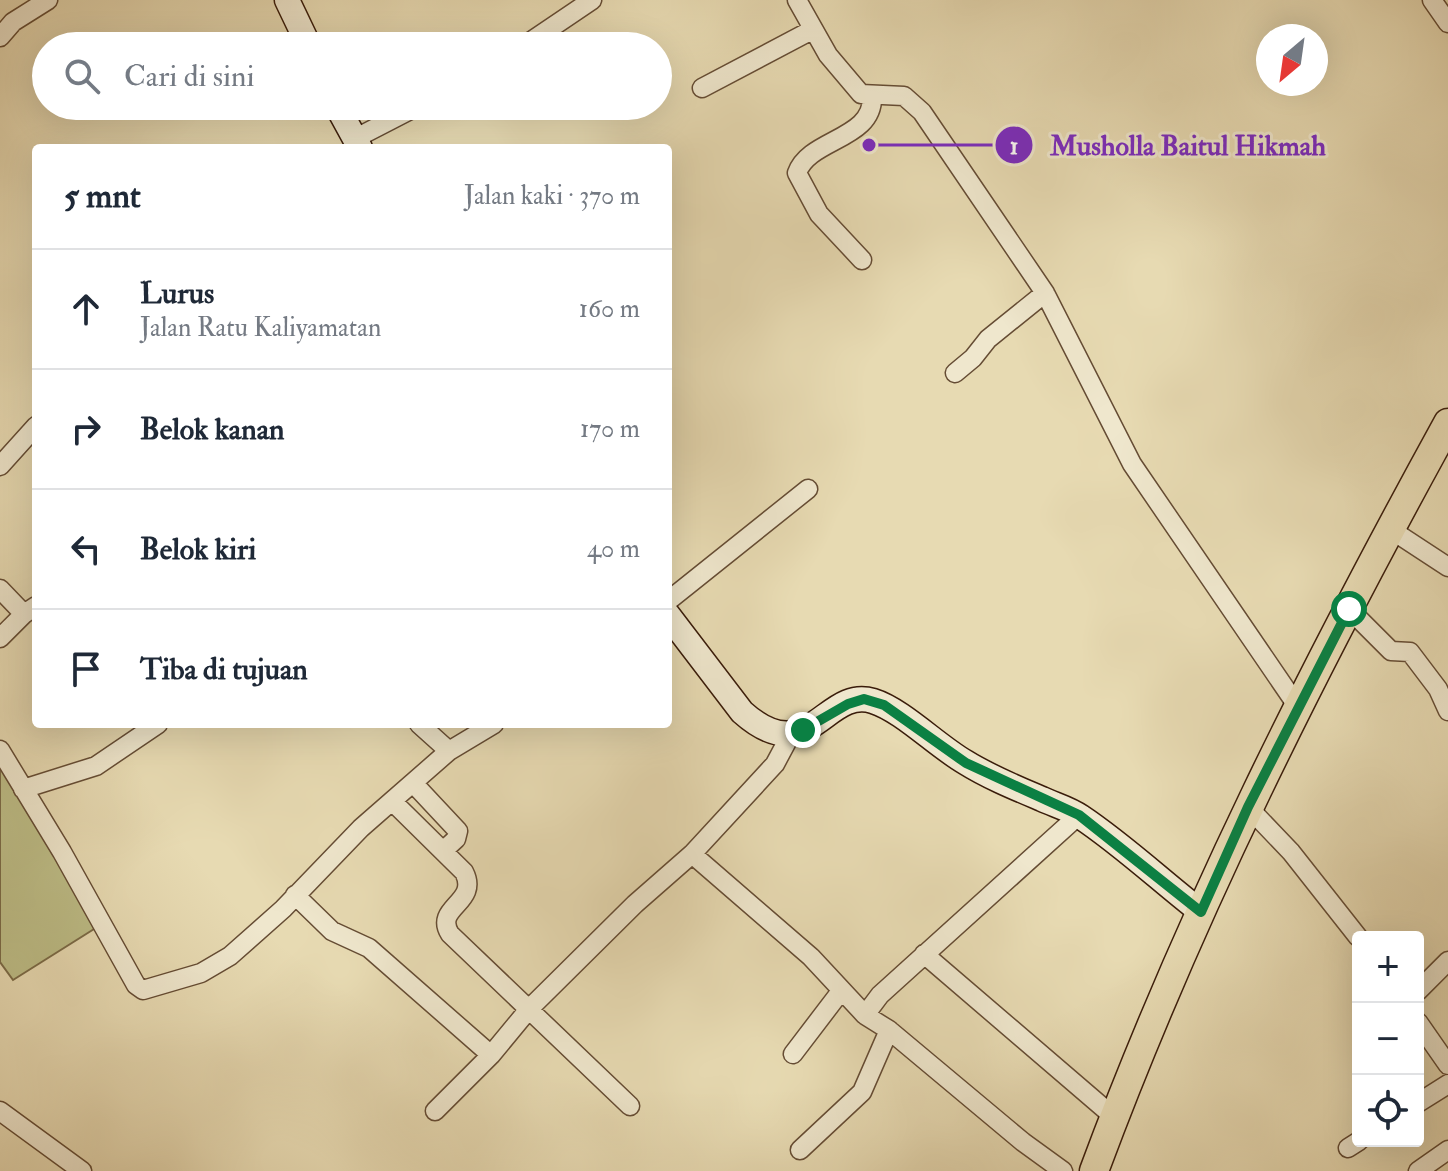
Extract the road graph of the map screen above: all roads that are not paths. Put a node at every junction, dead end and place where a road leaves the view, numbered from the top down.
1 (48, 0) edge
2 (287, 0) edge
3 (592, 0) edge
4 (797, 0) edge
5 (1432, 0) edge
6 (1448, 23) edge
7 (812, 30) junction
8 (302, 32) edge
9 (545, 32) edge
10 (0, 37) edge
11 (702, 88) dead end
12 (872, 95) junction
13 (345, 120) edge
14 (395, 120) edge
15 (357, 143) edge
16 (862, 260) dead end
17 (1045, 293) junction
18 (955, 373) dead end
19 (1448, 423) edge
20 (32, 430) edge
21 (0, 466) edge
22 (808, 489) dead end
23 (1390, 529) junction
24 (1448, 567) edge
25 (0, 589) edge
26 (672, 598) edge
27 (1349, 609) junction
28 (30, 610) edge
29 (672, 620) edge
30 (0, 638) edge
31 (1298, 707) junction
32 (1448, 711) edge
33 (152, 728) edge
34 (423, 728) edge
35 (487, 728) edge
36 (791, 734) junction
37 (0, 750) edge
38 (449, 751) junction
39 (414, 784) junction
40 (23, 789) junction
41 (393, 802) junction
42 (1248, 807) junction
43 (1079, 815) junction
44 (443, 851) junction
45 (692, 854) junction
46 (295, 895) junction
47 (1201, 912) junction
48 (1353, 931) edge
49 (924, 954) junction
50 (1448, 961) edge
51 (1424, 985) edge
52 (841, 991) junction
53 (529, 1009) junction
54 (865, 1015) junction
55 (889, 1030) junction
56 (1424, 1031) edge
57 (793, 1054) dead end
58 (491, 1055) junction
59 (1448, 1065) edge
60 (1448, 1084) edge
61 (1424, 1099) edge
62 (630, 1106) dead end
63 (0, 1111) edge
64 (435, 1111) dead end
65 (1114, 1117) junction
66 (800, 1150) dead end
67 (1448, 1150) edge
68 (82, 1171) edge
69 (1063, 1171) edge
70 (1094, 1171) edge
71 (1418, 1171) edge

1 - 10 street
2 - 8 street
3 - 9 street
4 - 7 street
5 - 6 street
7 - 11 street
7 - 12 street
12 - 16 street
12 - 17 street
13 - 15 street
14 - 15 street
17 - 18 street
17 - 31 street
19 - 23 main road
20 - 21 street
22 - 26 street
23 - 24 street
23 - 27 main road
25 - 28 street
27 - 31 main road
27 - 32 street
28 - 30 street
29 - 36 street
31 - 42 main road
33 - 40 street
34 - 38 street
35 - 38 street
36 - 43 street
36 - 45 street
37 - 40 street
38 - 39 street
39 - 41 street
39 - 44 street
40 - 46 street
41 - 44 street
41 - 46 street
42 - 47 main road
42 - 48 street
43 - 47 street
43 - 49 street
44 - 53 street
45 - 52 street
45 - 53 street
46 - 58 street
47 - 65 main road
49 - 54 street
49 - 65 street
50 - 51 street
52 - 54 street
52 - 57 street
53 - 58 street
53 - 62 street
54 - 55 street
55 - 66 street
55 - 69 street
56 - 59 street
58 - 64 street
60 - 61 street
63 - 68 street
65 - 70 main road
67 - 71 street

